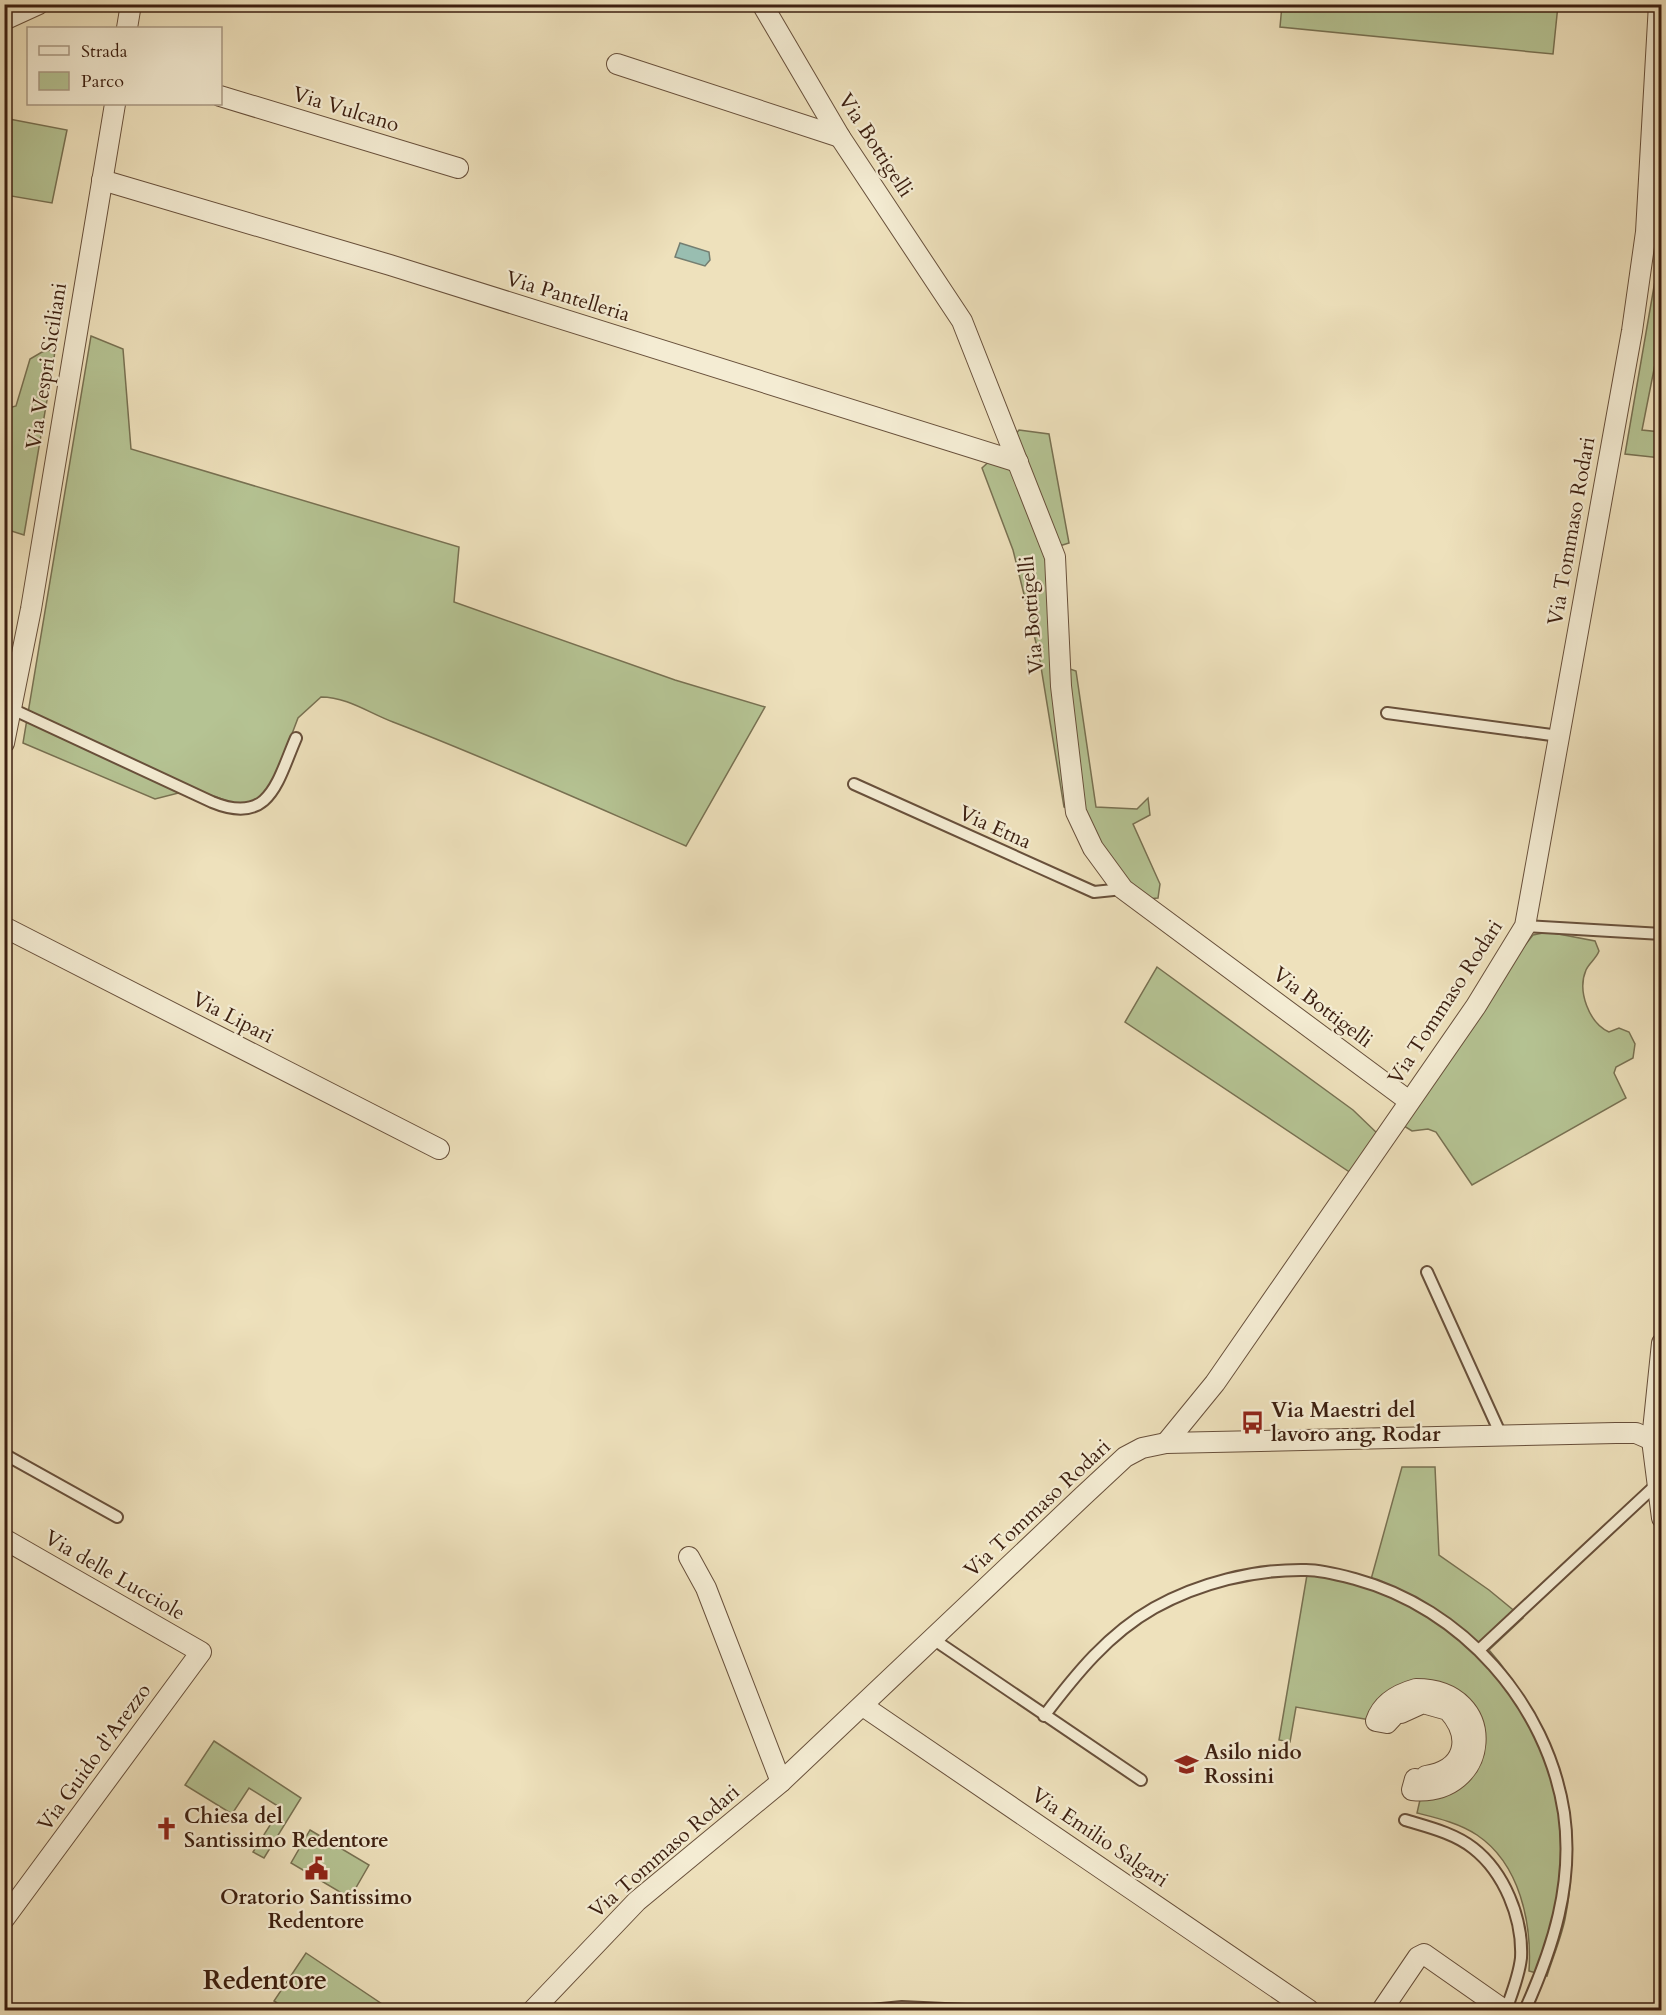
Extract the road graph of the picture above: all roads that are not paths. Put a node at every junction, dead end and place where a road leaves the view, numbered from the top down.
1 (39, 4) edge
2 (131, 4) edge
3 (762, 4) edge
4 (1659, 4) edge
5 (4, 20) edge
6 (127, 27) edge
7 (1660, 40) edge
8 (617, 64) dead end
9 (222, 97) edge
10 (115, 105) edge
11 (840, 137) junction
12 (458, 168) dead end
13 (102, 180) junction
14 (1018, 462) junction
15 (12, 709) junction
16 (1387, 712) dead end
17 (1559, 736) junction
18 (296, 738) dead end
19 (4, 743) edge
20 (854, 784) dead end
21 (1123, 889) junction
22 (1525, 926) junction
23 (4, 927) edge
24 (1662, 933) edge
25 (1409, 1101) junction
26 (439, 1149) dead end
27 (1427, 1272) dead end
28 (1662, 1343) edge
29 (1501, 1435) junction
30 (1166, 1443) junction
31 (1657, 1444) edge
32 (4, 1454) edge
33 (1656, 1485) junction
34 (117, 1517) dead end
35 (1662, 1518) edge
36 (4, 1539) edge
37 (689, 1557) dead end
38 (933, 1639) junction
39 (1480, 1649) junction
40 (201, 1652) joint
41 (1464, 1705) joint
42 (863, 1706) junction
43 (1044, 1716) junction
44 (1141, 1780) dead end
45 (781, 1782) junction
46 (1405, 1820) dead end
47 (4, 1919) edge
48 (533, 2010) edge
49 (871, 2010) edge
50 (966, 2010) edge
51 (1309, 2010) edge
52 (1382, 2010) edge
53 (1505, 2010) edge
54 (1525, 2010) edge

1 - 5 street
2 - 6 street
3 - 11 street, Via Bottigelli
4 - 7 street, Via Tommaso Rodari
7 - 17 street, Via Tommaso Rodari
8 - 11 street
9 - 12 street, Via Vulcano
10 - 13 street, Via Vespri Siciliani
11 - 14 street, Via Bottigelli
13 - 14 street, Via Pantelleria
13 - 15 street, Via Vespri Siciliani
14 - 21 street, Via Bottigelli
15 - 18 lane
15 - 19 street, Via Vespri Siciliani
16 - 17 lane
17 - 22 street, Via Tommaso Rodari
20 - 21 lane, Via Etna
21 - 25 street, Via Bottigelli
22 - 24 lane
22 - 25 street, Via Tommaso Rodari
23 - 26 street, Via Lipari
25 - 30 street, Via Tommaso Rodari
27 - 29 lane
28 - 31 street
29 - 30 street
29 - 31 street
30 - 38 street, Via Tommaso Rodari
31 - 33 street
32 - 34 lane
33 - 35 street
33 - 39 lane
36 - 40 street, Via delle Lucciole
37 - 45 street
38 - 42 street, Via Tommaso Rodari
38 - 43 lane
39 - 43 lane
39 - 54 lane
40 - 47 street, Via Guido d'Arezzo
41 - 41 street
42 - 45 street, Via Tommaso Rodari
42 - 51 street, Via Emilio Salgari
43 - 44 lane
45 - 48 street, Via Tommaso Rodari
46 - 53 lane
49 - 50 lane
52 - 53 street

